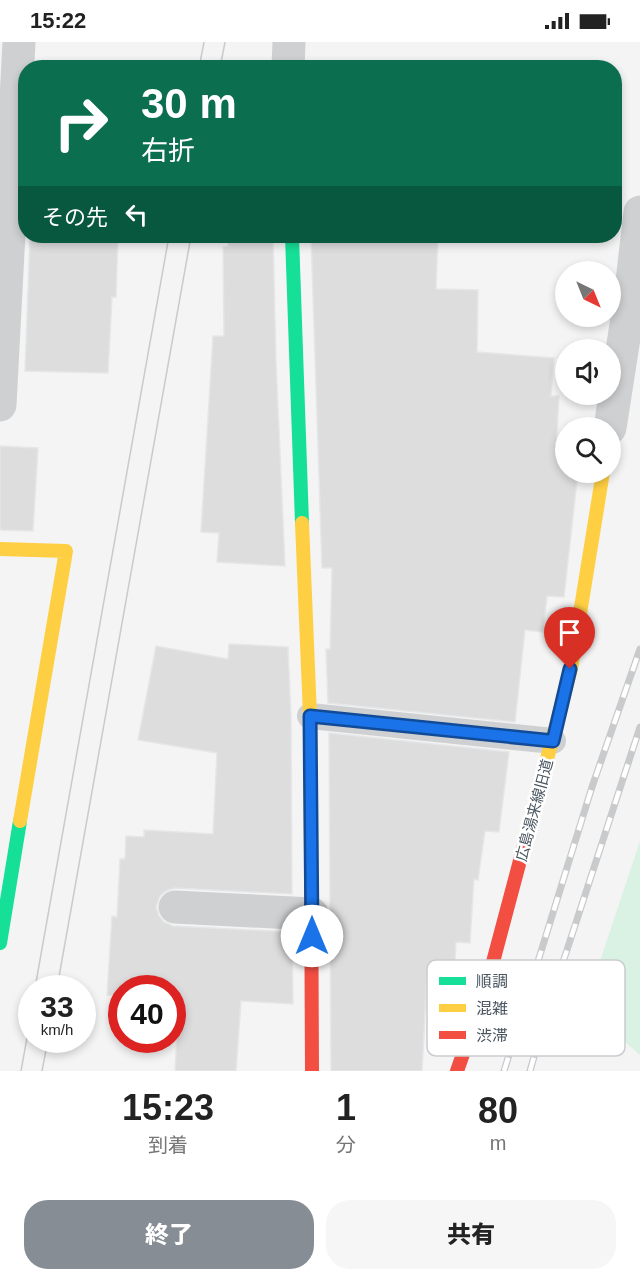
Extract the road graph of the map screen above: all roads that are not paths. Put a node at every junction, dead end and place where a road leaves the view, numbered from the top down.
1 (19, 42) edge
2 (289, 42) edge
3 (18, 60) edge
4 (288, 60) edge
5 (18, 61) edge
6 (640, 212) edge
7 (292, 243) edge
8 (0, 405) edge
9 (612, 417) edge
10 (601, 483) edge
11 (0, 549) edge
12 (310, 716) junction
13 (553, 741) junction
14 (175, 907) dead end
15 (312, 914) junction
16 (0, 943) edge
17 (494, 960) edge
18 (462, 1056) edge
19 (312, 1071) edge
20 (457, 1071) edge

1 - 3 street
2 - 4 street
5 - 8 street
6 - 9 street
7 - 12 street
10 - 13 street, 広島湯来線旧道
11 - 16 street
12 - 13 lane
12 - 15 street
13 - 17 street, 広島湯来線旧道
14 - 15 street
15 - 19 street
18 - 20 street, 広島湯来線旧道

